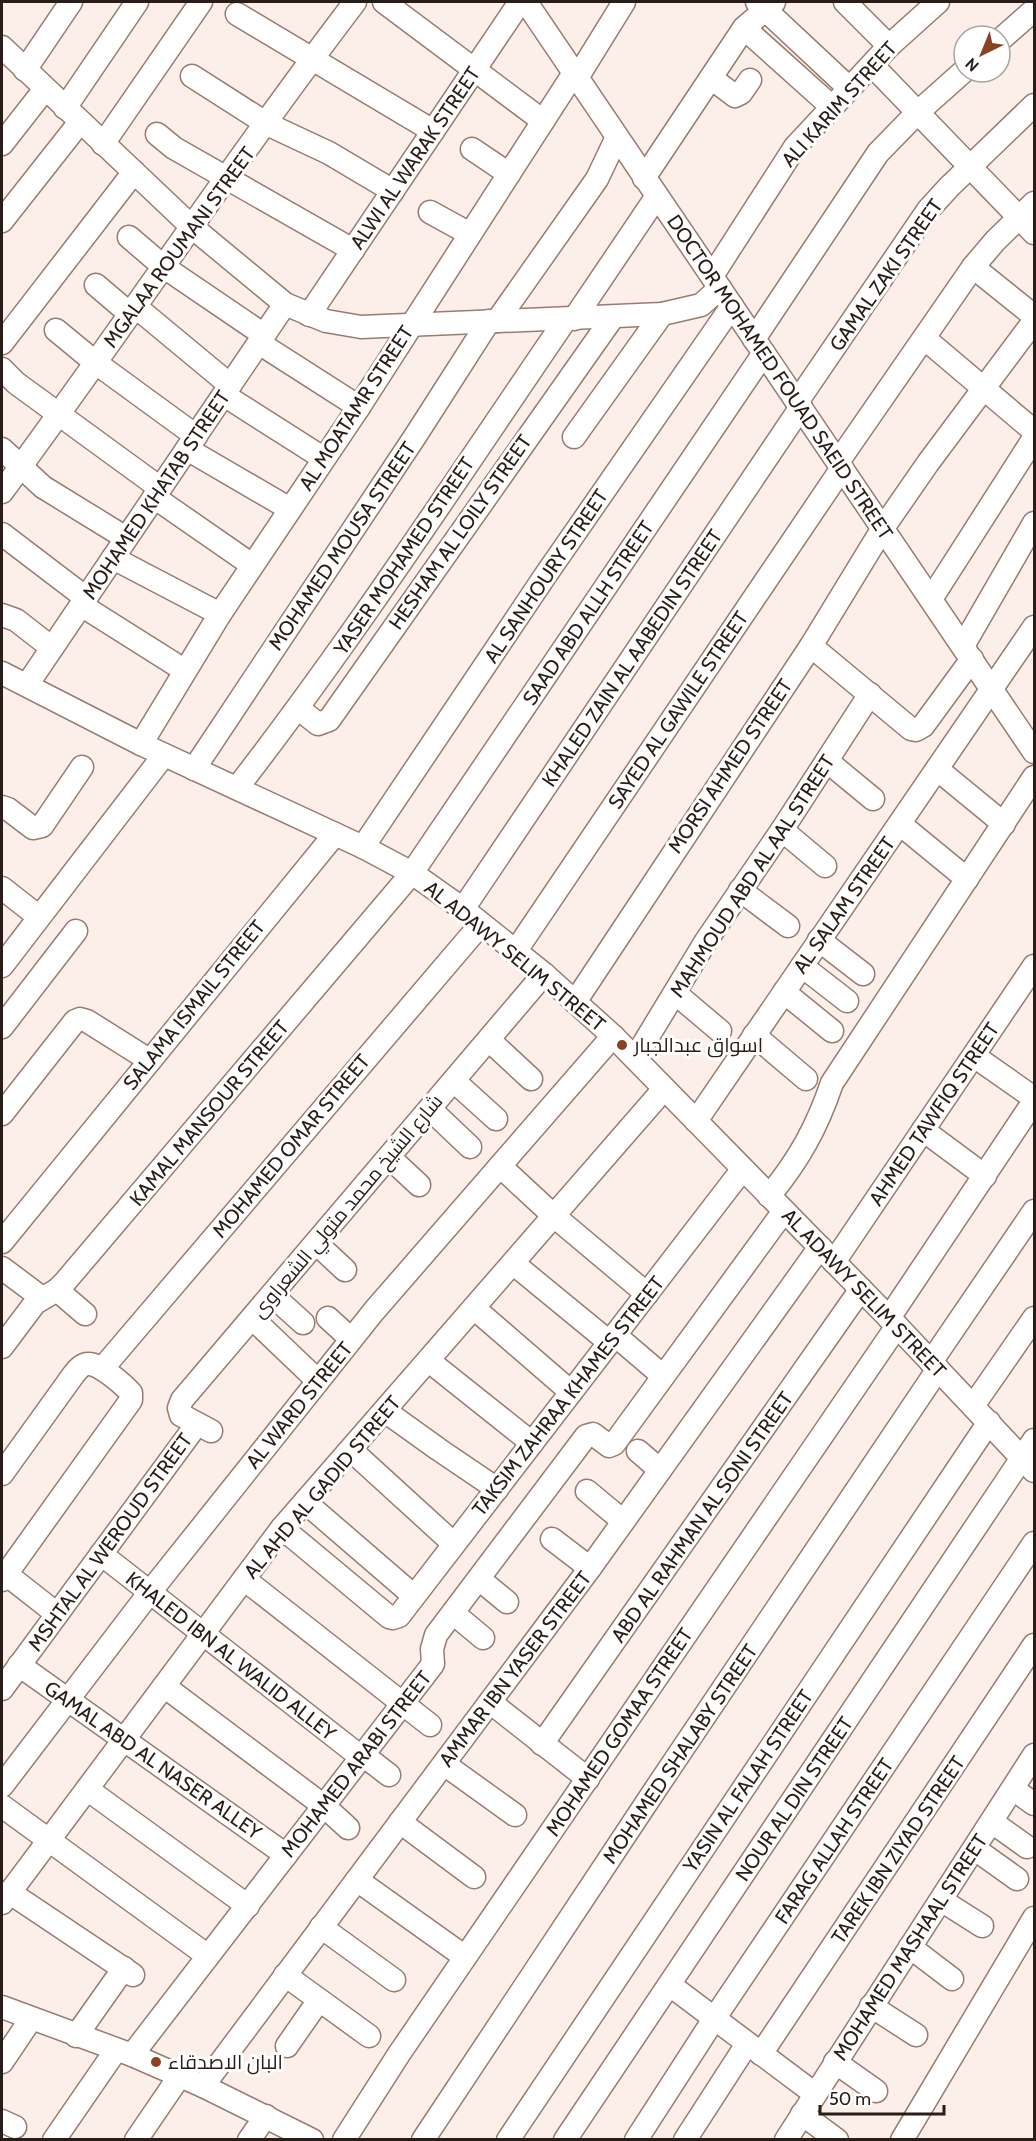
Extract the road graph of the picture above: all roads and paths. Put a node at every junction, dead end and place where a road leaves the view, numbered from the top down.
1 (137, 2) edge
2 (201, 2) edge
3 (355, 2) edge
4 (384, 2) edge
5 (520, 2) edge
6 (526, 2) edge
7 (624, 2) edge
8 (845, 2) edge
9 (1029, 2) edge
10 (67, 3) edge
11 (765, 4) edge
12 (930, 4) edge
13 (1034, 11) edge
14 (237, 14) dead end
15 (744, 28) junction
16 (1012, 30) edge
17 (889, 46) junction
18 (2, 47) edge
19 (312, 59) junction
20 (872, 65) junction
21 (25, 70) junction
22 (474, 71) junction
23 (192, 76) dead end
24 (575, 76) junction
25 (711, 78) junction
26 (750, 80) dead end
27 (952, 82) edge
28 (849, 88) junction
29 (45, 89) junction
30 (1035, 105) edge
31 (831, 107) junction
32 (918, 112) junction
33 (72, 115) junction
34 (543, 121) junction
35 (267, 124) junction
36 (433, 131) junction
37 (157, 134) dead end
38 (616, 137) junction
39 (2, 144) edge
40 (103, 144) junction
41 (472, 149) dead end
42 (971, 166) junction
43 (134, 172) junction
44 (509, 174) junction
45 (227, 179) junction
46 (651, 187) junction
47 (393, 191) junction
48 (430, 212) dead end
49 (1029, 218) edge
50 (2, 221) edge
51 (192, 227) junction
52 (470, 234) junction
53 (129, 237) dead end
54 (353, 250) junction
55 (164, 267) junction
56 (973, 267) junction
57 (96, 285) dead end
58 (721, 290) junction
59 (285, 304) junction
60 (133, 311) junction
61 (662, 314) junction
62 (309, 315) junction
63 (1035, 316) edge
64 (613, 317) junction
65 (570, 319) junction
66 (493, 321) junction
67 (1035, 321) edge
68 (411, 325) junction
69 (56, 330) dead end
70 (924, 338) junction
71 (261, 339) junction
72 (2, 343) edge
73 (759, 346) junction
74 (96, 363) junction
75 (2, 369) edge
76 (984, 388) junction
77 (227, 390) junction
78 (799, 405) junction
79 (359, 407) junction
80 (59, 414) junction
81 (1035, 431) edge
82 (574, 437) dead end
83 (1035, 438) edge
84 (191, 442) junction
85 (2, 449) edge
86 (323, 458) junction
87 (840, 465) junction
88 (21, 466) junction
89 (2, 492) edge
90 (157, 493) junction
91 (290, 509) junction
92 (1035, 523) edge
93 (883, 528) junction
94 (2, 534) edge
95 (126, 538) junction
96 (113, 558) junction
97 (252, 565) junction
98 (931, 599) junction
99 (84, 601) junction
100 (220, 614) junction
101 (2, 615) edge
102 (1035, 627) edge
103 (811, 646) junction
104 (52, 648) junction
105 (967, 653) junction
106 (184, 670) junction
107 (2, 673) edge
108 (27, 685) junction
109 (992, 689) junction
110 (870, 694) junction
111 (299, 709) junction
112 (141, 744) junction
113 (1033, 747) edge
114 (164, 754) junction
115 (827, 760) junction
116 (82, 767) dead end
117 (194, 769) junction
118 (937, 769) junction
119 (1035, 777) edge
120 (237, 788) junction
121 (873, 800) dead end
122 (2, 807) edge
123 (900, 824) junction
124 (1004, 824) junction
125 (782, 830) junction
126 (335, 834) junction
127 (363, 847) junction
128 (825, 866) dead end
129 (412, 873) junction
130 (968, 879) junction
131 (2, 888) edge
132 (740, 890) junction
133 (463, 909) junction
134 (39, 917) junction
135 (481, 924) junction
136 (788, 926) dead end
137 (76, 931) dead end
138 (819, 940) junction
139 (515, 952) junction
140 (2, 966) edge
141 (802, 966) junction
142 (1033, 973) edge
143 (544, 974) junction
144 (863, 974) dead end
145 (784, 992) junction
146 (675, 993) junction
147 (847, 1000) dead end
148 (575, 1002) junction
149 (2, 1027) edge
150 (720, 1031) dead end
151 (832, 1031) dead end
152 (754, 1035) junction
153 (613, 1036) junction
154 (489, 1040) junction
155 (974, 1056) junction
156 (635, 1058) junction
157 (149, 1060) junction
158 (531, 1079) dead end
159 (806, 1079) dead end
160 (454, 1081) junction
161 (664, 1089) junction
162 (1035, 1100) edge
163 (430, 1109) junction
164 (2, 1114) edge
165 (496, 1119) dead end
166 (696, 1121) junction
167 (923, 1130) junction
168 (960, 1138) dead end
169 (470, 1147) dead end
170 (389, 1157) junction
171 (500, 1166) junction
172 (989, 1169) junction
173 (742, 1170) junction
174 (419, 1185) dead end
175 (776, 1204) junction
176 (1035, 1211) edge
177 (555, 1216) junction
178 (2, 1242) edge
179 (316, 1243) junction
180 (827, 1254) junction
181 (514, 1263) junction
182 (2, 1268) edge
183 (345, 1270) dead end
184 (861, 1289) junction
185 (50, 1294) junction
186 (646, 1294) junction
187 (272, 1295) junction
188 (475, 1308) junction
189 (85, 1314) dead end
190 (252, 1318) junction
191 (328, 1318) dead end
192 (1035, 1318) edge
193 (893, 1322) junction
194 (303, 1323) dead end
195 (351, 1339) junction
196 (612, 1339) junction
197 (2, 1347) edge
198 (429, 1361) junction
199 (935, 1366) junction
200 (102, 1369) junction
201 (663, 1376) junction
202 (318, 1381) junction
203 (571, 1392) junction
204 (973, 1406) junction
205 (385, 1411) junction
206 (989, 1422) junction
207 (204, 1428) joint
208 (532, 1443) junction
209 (351, 1450) junction
210 (638, 1451) dead end
211 (1031, 1457) edge
212 (660, 1470) junction
213 (2, 1474) edge
214 (497, 1489) junction
215 (587, 1491) dead end
216 (306, 1502) junction
217 (623, 1521) junction
218 (282, 1528) junction
219 (552, 1539) dead end
220 (1035, 1543) edge
221 (454, 1544) junction
222 (101, 1554) junction
223 (590, 1568) junction
224 (4, 1577) edge
225 (244, 1579) junction
226 (479, 1579) junction
227 (150, 1592) junction
228 (414, 1596) junction
229 (507, 1602) dead end
230 (453, 1613) junction
231 (57, 1614) junction
232 (204, 1634) junction
233 (483, 1638) dead end
234 (1035, 1645) edge
235 (19, 1665) junction
236 (164, 1686) junction
237 (2, 1689) edge
238 (68, 1700) junction
239 (403, 1702) junction
240 (490, 1702) junction
241 (430, 1725) dead end
242 (123, 1739) junction
243 (542, 1744) junction
244 (1035, 1755) edge
245 (362, 1756) junction
246 (444, 1764) junction
247 (389, 1775) dead end
248 (588, 1779) junction
249 (2, 1786) edge
250 (87, 1789) junction
251 (1013, 1789) junction
252 (1035, 1804) edge
253 (2, 1806) edge
254 (324, 1806) junction
255 (515, 1815) dead end
256 (400, 1822) junction
257 (992, 1822) junction
258 (348, 1828) dead end
259 (48, 1841) junction
260 (1027, 1847) dead end
261 (975, 1849) junction
262 (286, 1855) junction
263 (474, 1877) dead end
264 (1017, 1879) dead end
265 (357, 1880) junction
266 (5, 1898) edge
267 (941, 1900) junction
268 (248, 1906) junction
269 (1035, 1918) edge
270 (982, 1926) dead end
271 (321, 1927) junction
272 (910, 1947) junction
273 (208, 1956) junction
274 (465, 1958) junction
275 (285, 1975) junction
276 (952, 1979) dead end
277 (394, 1980) dead end
278 (670, 1985) junction
279 (319, 2000) junction
280 (872, 2006) junction
281 (2, 2007) edge
282 (32, 2019) junction
283 (714, 2019) junction
284 (916, 2035) dead end
285 (76, 2036) junction
286 (369, 2036) dead end
287 (287, 2046) dead end
288 (754, 2049) junction
289 (124, 2053) junction
290 (2, 2062) edge
291 (835, 2062) junction
292 (179, 2077) junction
293 (203, 2086) junction
294 (876, 2091) dead end
295 (814, 2094) junction
296 (802, 2114) junction
297 (266, 2116) junction
298 (54, 2139) edge
299 (136, 2139) edge
300 (249, 2139) edge
301 (312, 2139) edge
302 (344, 2139) edge
303 (423, 2139) edge
304 (508, 2139) edge
305 (565, 2139) edge
306 (636, 2139) edge
307 (686, 2139) edge
308 (786, 2139) edge
309 (837, 2139) edge
310 (902, 2139) edge

1 - 33 street
2 - 40 street
3 - 19 street, MGALAA ROUMANI STREET
4 - 22 street
5 - 22 street, ALWI AL WARAK STREET
6 - 24 street, DOCTOR MOHAMED FOUAD SAEID STREET
7 - 24 street, AL MOATAMR STREET
8 - 17 street
9 - 13 street
10 - 21 street
11 - 15 street, YASER MOHAMED STREET
11 - 28 street
12 - 17 street, ALI KARIM STREET
13 - 16 street
14 - 19 street
15 - 25 street, YASER MOHAMED STREET
15 - 31 street
17 - 20 street, ALI KARIM STREET
18 - 21 street
19 - 35 street, MGALAA ROUMANI STREET
19 - 36 street
20 - 28 street, ALI KARIM STREET
20 - 32 street
21 - 29 street
22 - 34 street
22 - 36 street, ALWI AL WARAK STREET
23 - 35 street
24 - 34 street, AL MOATAMR STREET
24 - 38 street, DOCTOR MOHAMED FOUAD SAEID STREET
25 - 26 street
25 - 46 street, YASER MOHAMED STREET
27 - 32 street, SAAD ABD ALLH STREET
28 - 31 street, ALI KARIM STREET
29 - 33 street
29 - 39 street
30 - 42 street, GAMAL ZAKI STREET
31 - 58 street, ALI KARIM STREET
32 - 42 street
32 - 73 street, SAAD ABD ALLH STREET
33 - 40 street
33 - 50 street
34 - 44 street, AL MOATAMR STREET
35 - 45 street, MGALAA ROUMANI STREET
35 - 47 street
36 - 47 street, ALWI AL WARAK STREET
37 - 45 street
38 - 46 street, DOCTOR MOHAMED FOUAD SAEID STREET
38 - 66 street, MOHAMED MOUSA STREET
40 - 43 street
41 - 44 street
42 - 49 street
42 - 78 street, GAMAL ZAKI STREET
43 - 51 street
43 - 72 street
44 - 52 street, AL MOATAMR STREET
45 - 51 street, MGALAA ROUMANI STREET
45 - 54 street
46 - 58 street, DOCTOR MOHAMED FOUAD SAEID STREET
46 - 65 street, YASER MOHAMED STREET
47 - 54 street, ALWI AL WARAK STREET
48 - 52 street
49 - 56 street, SAYED AL GAWILE STREET
51 - 55 street, MGALAA ROUMANI STREET
51 - 59 street
52 - 68 street, AL MOATAMR STREET
53 - 55 street
54 - 62 street, ALWI AL WARAK STREET
55 - 60 street, MGALAA ROUMANI STREET
55 - 71 street
56 - 63 street
56 - 70 street, SAYED AL GAWILE STREET
57 - 60 street
58 - 61 street
58 - 73 street, DOCTOR MOHAMED FOUAD SAEID STREET
58 - 127 street, AL SANHOURY STREET
59 - 62 street
59 - 71 street, MOHAMED KHATAB STREET
60 - 74 street, MGALAA ROUMANI STREET
60 - 77 street
61 - 64 street
61 - 82 street
62 - 68 street
64 - 65 street
64 - 111 street, HESHAM AL LOILY STREET
65 - 66 street
65 - 111 street, YASER MOHAMED STREET
66 - 68 street
66 - 117 street, MOHAMED MOUSA STREET
67 - 76 street, MORSI AHMED STREET
68 - 79 street, AL MOATAMR STREET
69 - 74 street
70 - 76 street
70 - 87 street, SAYED AL GAWILE STREET
71 - 77 street, MOHAMED KHATAB STREET
71 - 79 street
73 - 78 street, DOCTOR MOHAMED FOUAD SAEID STREET
73 - 129 street, SAAD ABD ALLH STREET
74 - 80 street, MGALAA ROUMANI STREET
74 - 84 street
75 - 80 street
76 - 81 street
76 - 93 street, MORSI AHMED STREET
77 - 84 street, MOHAMED KHATAB STREET
77 - 86 street
78 - 87 street, DOCTOR MOHAMED FOUAD SAEID STREET
78 - 133 street, KHALED ZAIN AL AABEDIN STREET
79 - 86 street, AL MOATAMR STREET
80 - 88 street, MGALAA ROUMANI STREET
80 - 90 street
83 - 98 street
84 - 90 street, MOHAMED KHATAB STREET
84 - 91 street
85 - 88 street
86 - 91 street, AL MOATAMR STREET
87 - 93 street, DOCTOR MOHAMED FOUAD SAEID STREET
87 - 139 street, SAYED AL GAWILE STREET
88 - 89 street, MGALAA ROUMANI STREET
88 - 95 street
90 - 95 street, MOHAMED KHATAB STREET
90 - 97 street
91 - 97 street, AL MOATAMR STREET
92 - 105 street
93 - 98 street, DOCTOR MOHAMED FOUAD SAEID STREET
93 - 103 street, MORSI AHMED STREET
94 - 99 street
95 - 96 street, MOHAMED KHATAB STREET
96 - 99 street, MOHAMED KHATAB STREET
96 - 100 street
97 - 100 street, AL MOATAMR STREET
98 - 105 street, DOCTOR MOHAMED FOUAD SAEID STREET
99 - 104 street, MOHAMED KHATAB STREET
99 - 106 street
100 - 106 street, AL MOATAMR STREET
101 - 104 street
102 - 109 street, AL SALAM STREET
103 - 110 street
103 - 148 street, MORSI AHMED STREET
104 - 108 street, MOHAMED KHATAB STREET
105 - 109 street, DOCTOR MOHAMED FOUAD SAEID STREET
105 - 110 street
106 - 112 street, AL MOATAMR STREET
107 - 108 street, AL ADAWY SELIM STREET
108 - 112 street, AL ADAWY SELIM STREET
109 - 113 street, DOCTOR MOHAMED FOUAD SAEID STREET
109 - 118 street, AL SALAM STREET
110 - 115 street, MAHMOUD ABD AL AAL STREET
111 - 120 street, YASER MOHAMED STREET
112 - 114 street, AL ADAWY SELIM STREET
114 - 117 street, AL ADAWY SELIM STREET
114 - 134 street
115 - 121 street
115 - 125 street, MAHMOUD ABD AL AAL STREET
116 - 122 street
117 - 120 street, AL ADAWY SELIM STREET
118 - 123 street, AL SALAM STREET
118 - 124 street
119 - 124 street
120 - 126 street, AL ADAWY SELIM STREET
123 - 130 street
123 - 138 street, AL SALAM STREET
124 - 130 street
125 - 128 street
125 - 132 street, MAHMOUD ABD AL AAL STREET
126 - 127 street, AL ADAWY SELIM STREET
126 - 157 street, SALAMA ISMAIL STREET
127 - 129 street, AL ADAWY SELIM STREET
129 - 133 street, AL ADAWY SELIM STREET
129 - 185 street, KAMAL MANSOUR STREET
130 - 175 street
131 - 134 street
132 - 136 street
132 - 146 street, MAHMOUD ABD AL AAL STREET
133 - 135 street, AL ADAWY SELIM STREET
134 - 140 street
135 - 139 street, AL ADAWY SELIM STREET
135 - 200 street, MOHAMED OMAR STREET
137 - 149 street
138 - 141 street, AL SALAM STREET
138 - 144 street
139 - 143 street, AL ADAWY SELIM STREET
141 - 145 street, AL SALAM STREET
141 - 147 street
142 - 155 street, AHMED TAWFIQ STREET
143 - 148 street, AL ADAWY SELIM STREET
143 - 154 street, شارع الشيخ محمد متولي الشعراوى
145 - 151 street
145 - 152 street, AL SALAM STREET
146 - 150 street
146 - 156 street, MAHMOUD ABD AL AAL STREET
148 - 153 street, AL ADAWY SELIM STREET
152 - 159 street
152 - 166 street, AL SALAM STREET
153 - 156 street, AL ADAWY SELIM STREET
153 - 171 street, AL WARD STREET
154 - 158 street
154 - 160 street, شارع الشيخ محمد متولي الشعراوى
155 - 162 street
155 - 167 street, AHMED TAWFIQ STREET
156 - 161 street, AL ADAWY SELIM STREET
157 - 164 street
157 - 178 street, SALAMA ISMAIL STREET
160 - 163 street, شارع الشيخ محمد متولي الشعراوى
160 - 165 street
161 - 166 street, AL ADAWY SELIM STREET
161 - 177 street, AL AHD AL GADID STREET
162 - 172 street, MOHAMED GOMAA STREET
163 - 169 street
163 - 170 street, شارع الشيخ محمد متولي الشعراوى
166 - 173 street, AL ADAWY SELIM STREET
167 - 172 street
167 - 180 street, AHMED TAWFIQ STREET
168 - 172 street
170 - 174 street
170 - 179 street, شارع الشيخ محمد متولي الشعراوى
171 - 177 street
171 - 195 street, AL WARD STREET
172 - 193 street, MOHAMED GOMAA STREET
173 - 175 street, AL ADAWY SELIM STREET
173 - 186 street, TAKSIM ZAHRAA KHAMES STREET
175 - 180 street, AL ADAWY SELIM STREET
175 - 201 street
176 - 199 street, MOHAMED SHALABY STREET
177 - 181 street, AL AHD AL GADID STREET
177 - 186 street
179 - 183 street
179 - 187 street, شارع الشيخ محمد متولي الشعراوى
180 - 184 street, AL ADAWY SELIM STREET
180 - 212 street, AMMAR IBN YASER STREET
181 - 188 street, AL AHD AL GADID STREET
181 - 196 street
182 - 185 street
184 - 193 street, AL ADAWY SELIM STREET
184 - 243 street, ABD AL RAHMAN AL SONI STREET
185 - 189 street
185 - 197 street, KAMAL MANSOUR STREET
186 - 196 street, TAKSIM ZAHRAA KHAMES STREET
187 - 190 street, شارع الشيخ محمد متولي الشعراوى
187 - 194 street
188 - 198 street, AL AHD AL GADID STREET
188 - 203 street
190 - 202 street
190 - 207 street, شارع الشيخ محمد متولي الشعراوى
191 - 195 street
192 - 204 street
193 - 199 street, AL ADAWY SELIM STREET
193 - 248 street, MOHAMED GOMAA STREET
195 - 202 street, AL WARD STREET
196 - 201 street
196 - 203 street, TAKSIM ZAHRAA KHAMES STREET
198 - 205 street, AL AHD AL GADID STREET
198 - 208 street
199 - 204 street, AL ADAWY SELIM STREET
199 - 303 street, MOHAMED SHALABY STREET
200 - 213 street
200 - 224 street
201 - 226 street, MOHAMED ARABI STREET
202 - 227 street, AL WARD STREET
203 - 208 street, TAKSIM ZAHRAA KHAMES STREET
204 - 206 street, AL ADAWY SELIM STREET
205 - 209 street, AL AHD AL GADID STREET
205 - 214 street
206 - 211 street, AL ADAWY SELIM STREET
206 - 304 street, YASIN AL FALAH STREET
207 - 222 street, MSHTAL AL WEROUD STREET
208 - 214 street, TAKSIM ZAHRAA KHAMES STREET
209 - 216 street, AL AHD AL GADID STREET
209 - 221 street
210 - 212 street
211 - 278 street, NOUR AL DIN STREET
212 - 217 street, AMMAR IBN YASER STREET
214 - 221 street, TAKSIM ZAHRAA KHAMES STREET
215 - 217 street
216 - 218 street, AL AHD AL GADID STREET
216 - 228 street
217 - 223 street, AMMAR IBN YASER STREET
218 - 225 street, AL AHD AL GADID STREET
218 - 228 street, TAKSIM ZAHRAA KHAMES STREET
219 - 223 street
220 - 283 street, FARAG ALLAH STREET
221 - 228 street, TAKSIM ZAHRAA KHAMES STREET
222 - 227 street, KHALED IBN AL WALID ALLEY
222 - 231 street, MSHTAL AL WEROUD STREET
223 - 240 street, AMMAR IBN YASER STREET
224 - 231 street
225 - 232 street, AL AHD AL GADID STREET
225 - 239 street
226 - 229 street
226 - 230 street, MOHAMED ARABI STREET
227 - 232 street, KHALED IBN AL WALID ALLEY
227 - 238 street, AL WARD STREET
230 - 233 street
230 - 239 street, MOHAMED ARABI STREET
231 - 235 street, MSHTAL AL WEROUD STREET
232 - 236 street, AL AHD AL GADID STREET
232 - 245 street, KHALED IBN AL WALID ALLEY
234 - 288 street, TAREK IBN ZIYAD STREET
235 - 237 street, MSHTAL AL WEROUD STREET
235 - 238 street, GAMAL ABD AL NASER ALLEY
236 - 242 street, AL AHD AL GADID STREET
236 - 254 street
238 - 242 street, GAMAL ABD AL NASER ALLEY
238 - 249 street, AL WARD STREET
239 - 241 street
239 - 245 street, MOHAMED ARABI STREET
240 - 243 street
240 - 246 street, AMMAR IBN YASER STREET
242 - 250 street, AL AHD AL GADID STREET
242 - 262 street, GAMAL ABD AL NASER ALLEY
243 - 248 street
244 - 251 street, MOHAMED MASHAAL STREET
245 - 247 street, KHALED IBN AL WALID ALLEY
245 - 254 street, MOHAMED ARABI STREET
246 - 255 street
246 - 256 street, AMMAR IBN YASER STREET
248 - 274 street, MOHAMED GOMAA STREET
250 - 259 street, AL AHD AL GADID STREET
250 - 268 street
251 - 252 street
251 - 257 street, MOHAMED MASHAAL STREET
253 - 259 street
254 - 258 street
254 - 262 street, MOHAMED ARABI STREET
256 - 263 street
256 - 265 street, AMMAR IBN YASER STREET
257 - 260 street
257 - 261 street, MOHAMED MASHAAL STREET
259 - 266 street, AL AHD AL GADID STREET
259 - 273 street
261 - 264 street
261 - 267 street, MOHAMED MASHAAL STREET
262 - 268 street, MOHAMED ARABI STREET
265 - 271 street, AMMAR IBN YASER STREET
265 - 274 street
266 - 285 street
267 - 270 street
267 - 272 street, MOHAMED MASHAAL STREET
268 - 273 street, MOHAMED ARABI STREET
269 - 310 street
271 - 275 street, AMMAR IBN YASER STREET
271 - 277 street
272 - 276 street
272 - 280 street, MOHAMED MASHAAL STREET
273 - 289 street, MOHAMED ARABI STREET
274 - 302 street, MOHAMED GOMAA STREET
275 - 279 street
275 - 293 street, AMMAR IBN YASER STREET
278 - 283 street
278 - 305 street, NOUR AL DIN STREET
279 - 286 street
279 - 287 street
280 - 284 street
280 - 291 street, MOHAMED MASHAAL STREET
281 - 282 street
282 - 285 street
282 - 290 street
283 - 288 street
283 - 306 street, FARAG ALLAH STREET
285 - 289 street
288 - 295 street
288 - 307 street, TAREK IBN ZIYAD STREET
289 - 292 street
289 - 298 street
291 - 294 street
291 - 295 street, MOHAMED MASHAAL STREET
292 - 293 street
292 - 299 street
293 - 297 street
295 - 296 street, MOHAMED MASHAAL STREET
296 - 308 street, MOHAMED MASHAAL STREET
296 - 309 street
297 - 300 street
297 - 301 street

